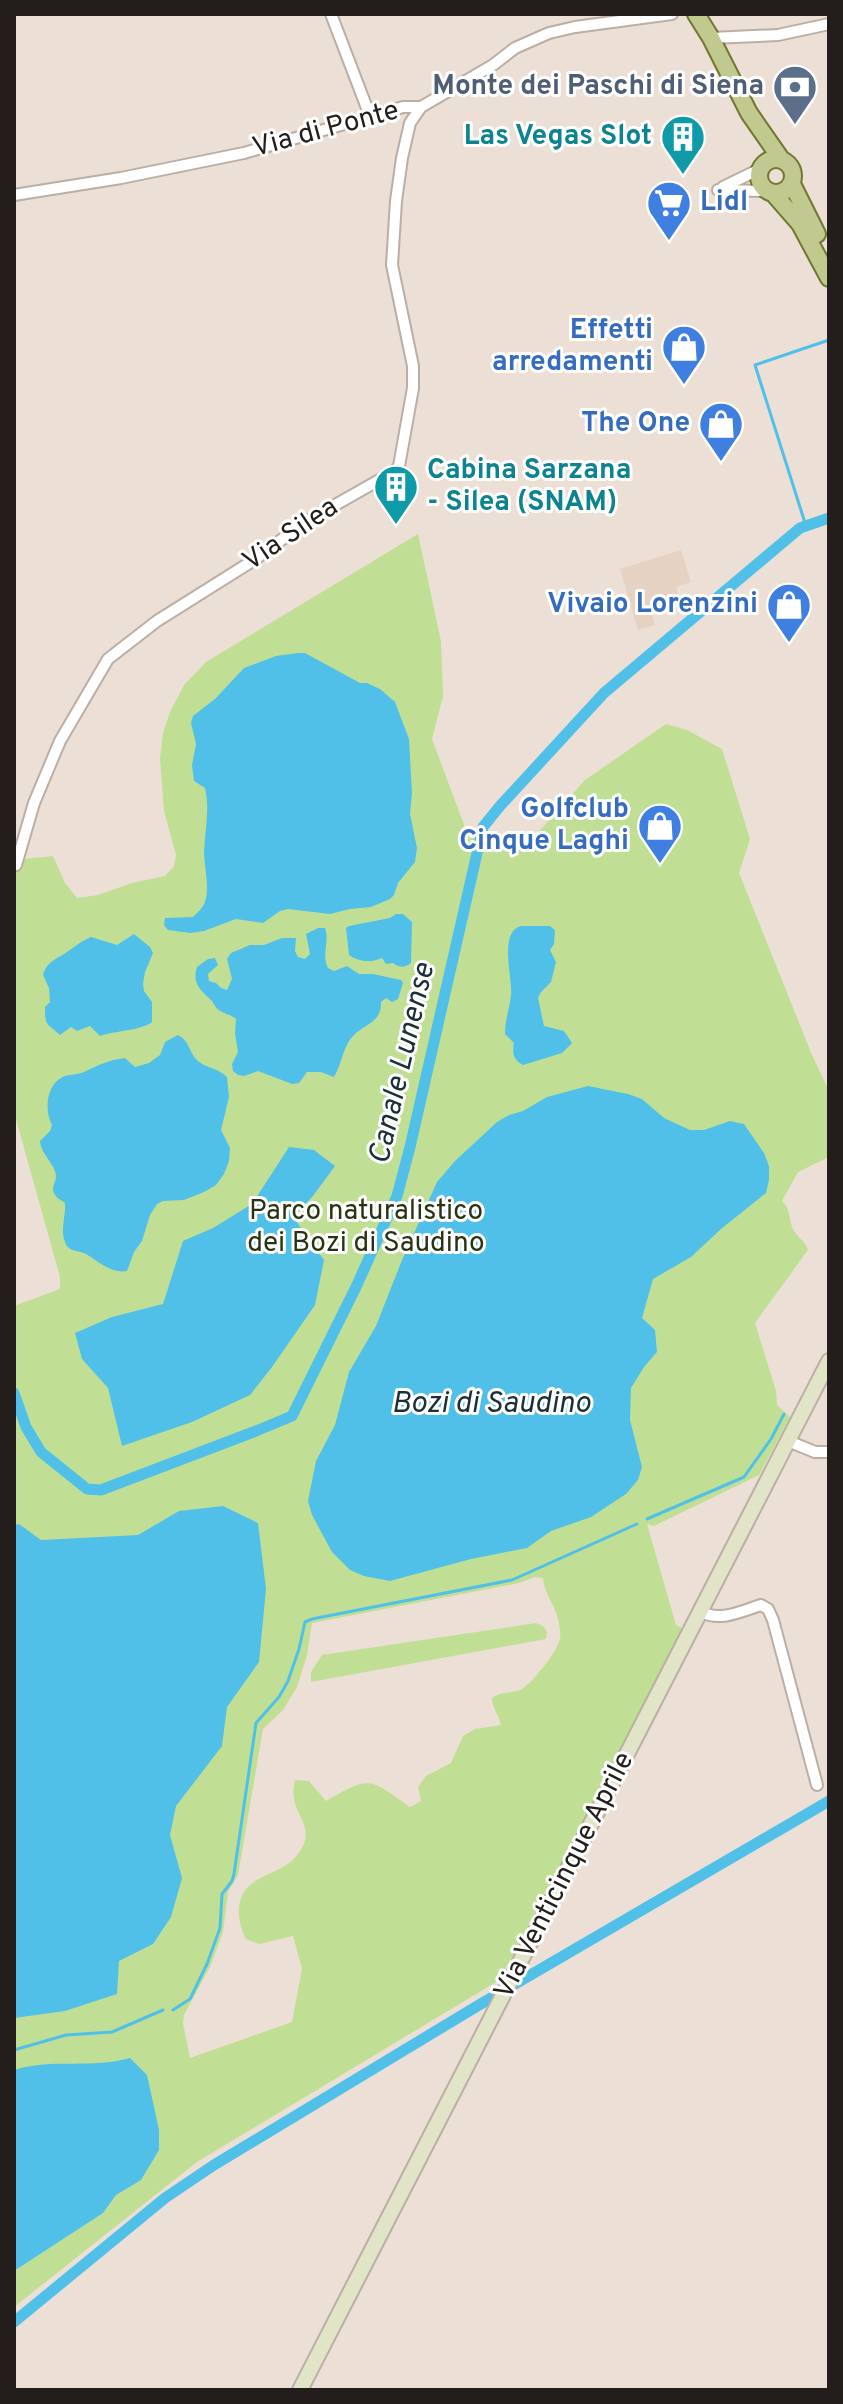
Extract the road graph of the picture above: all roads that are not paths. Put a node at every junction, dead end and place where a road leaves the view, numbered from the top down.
1 (331, 14) edge
2 (670, 14) edge
3 (696, 14) edge
4 (829, 24) edge
5 (711, 38) junction
6 (421, 107) junction
7 (749, 113) junction
8 (370, 116) junction
9 (781, 159) junction
10 (761, 167) junction
11 (792, 184) junction
12 (770, 192) junction
13 (14, 195) edge
14 (829, 256) edge
15 (829, 278) edge
16 (16, 865) edge
17 (829, 1361) edge
18 (788, 1441) junction
19 (829, 1452) edge
20 (701, 1612) junction
21 (817, 1785) dead end
22 (300, 2390) edge

1 - 8 street
2 - 6 street, Via di Ponte
3 - 5 main road
4 - 5 street
5 - 7 main road
6 - 8 street, Via di Ponte
6 - 16 street, Via Silea
7 - 9 main road
7 - 10 main road
8 - 13 street, Via di Ponte
9 - 10 main road
9 - 11 main road
10 - 12 main road
10 - 12 street
11 - 12 main road
11 - 14 main road
12 - 15 main road
17 - 18 main road, Via Venticinque Aprile
18 - 19 street
18 - 20 main road, Via Venticinque Aprile
20 - 21 street
20 - 22 main road, Via Venticinque Aprile

